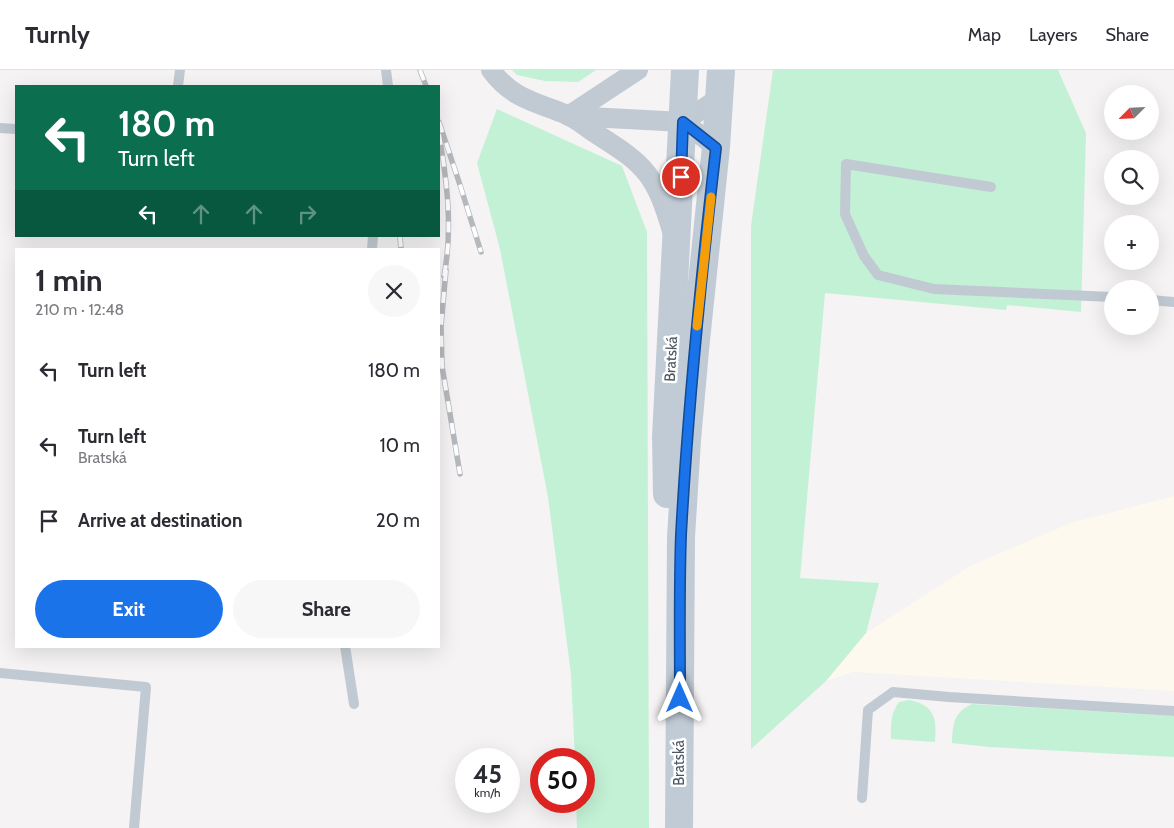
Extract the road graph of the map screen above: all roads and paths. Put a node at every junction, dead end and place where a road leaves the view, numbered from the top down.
1 (180, 70) edge
2 (386, 70) edge
3 (491, 70) edge
4 (638, 70) edge
5 (685, 70) edge
6 (722, 70) edge
7 (178, 85) edge
8 (388, 85) edge
9 (719, 98) junction
10 (568, 116) junction
11 (683, 122) junction
12 (0, 128) edge
13 (15, 129) edge
14 (716, 148) junction
15 (992, 187) dead end
16 (677, 250) junction
17 (1104, 297) edge
18 (1159, 301) edge
19 (1174, 302) edge
20 (344, 648) edge
21 (0, 674) edge
22 (354, 704) dead end
23 (1174, 711) edge
24 (862, 798) dead end
25 (673, 814) edge
26 (134, 828) edge

1 - 7 lane
2 - 8 lane
3 - 10 street
4 - 10 street
5 - 11 main road, Bratská
6 - 9 main road, Bratská
9 - 11 street
9 - 14 main road, Bratská
10 - 11 street
10 - 16 street
11 - 14 street
11 - 16 main road, Bratská
12 - 13 lane
14 - 25 main road, Bratská
15 - 17 lane
16 - 25 main road, Bratská
18 - 19 lane
20 - 22 lane
21 - 26 lane
23 - 24 lane

